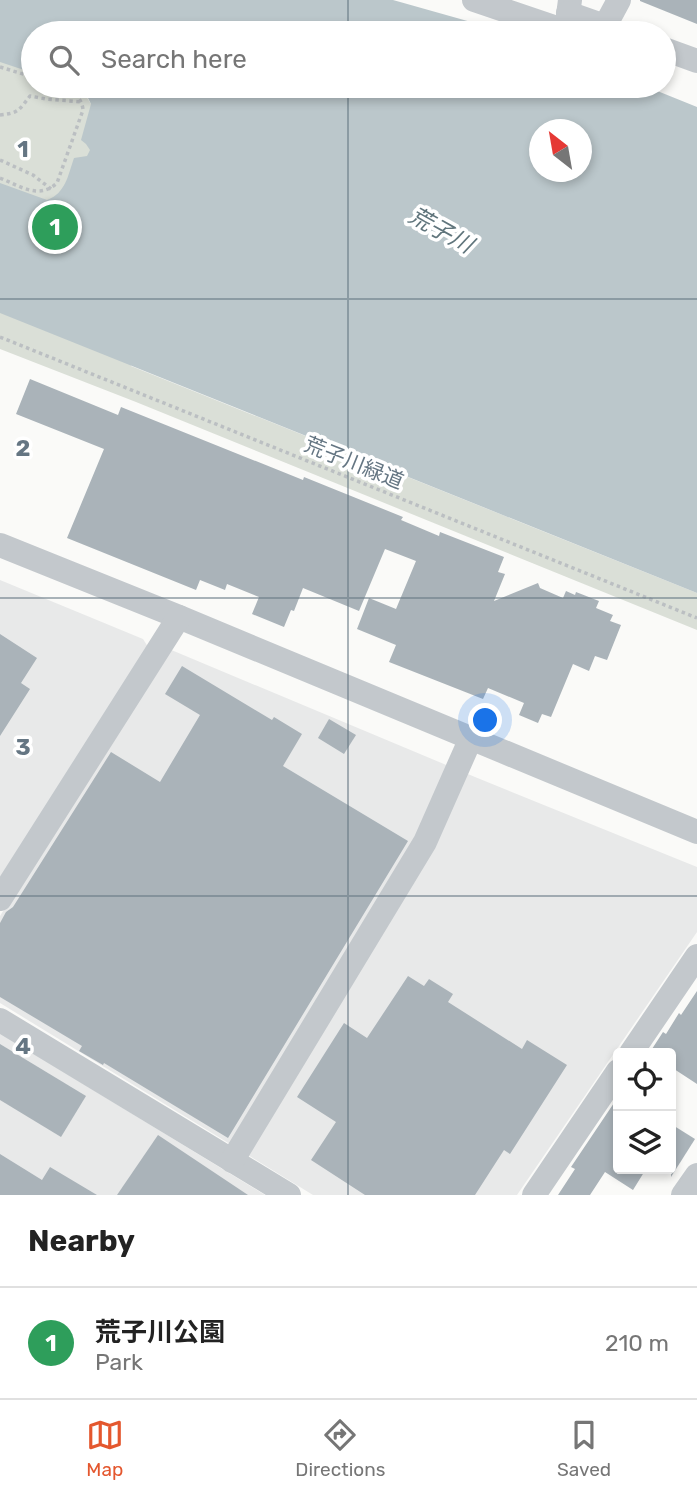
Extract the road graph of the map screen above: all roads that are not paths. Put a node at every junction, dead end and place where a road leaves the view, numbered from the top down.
1 (474, 0) edge
2 (619, 0) edge
3 (569, 7) edge
4 (534, 21) edge
5 (598, 21) edge
6 (616, 21) edge
7 (676, 53) edge
8 (697, 61) edge
9 (0, 545) edge
10 (179, 617) junction
11 (471, 738) junction
12 (697, 832) edge
13 (0, 898) edge
14 (697, 956) edge
15 (0, 1020) edge
16 (634, 1048) edge
17 (613, 1079) edge
18 (232, 1161) junction
19 (697, 1175) edge
20 (289, 1195) edge
21 (534, 1195) edge
22 (683, 1195) edge

1 - 4 street
2 - 6 street
3 - 5 street
7 - 8 street
9 - 10 street
10 - 11 street
10 - 13 street
11 - 12 street
11 - 18 street
14 - 16 street
15 - 18 street
17 - 21 street
18 - 20 street
19 - 22 street

